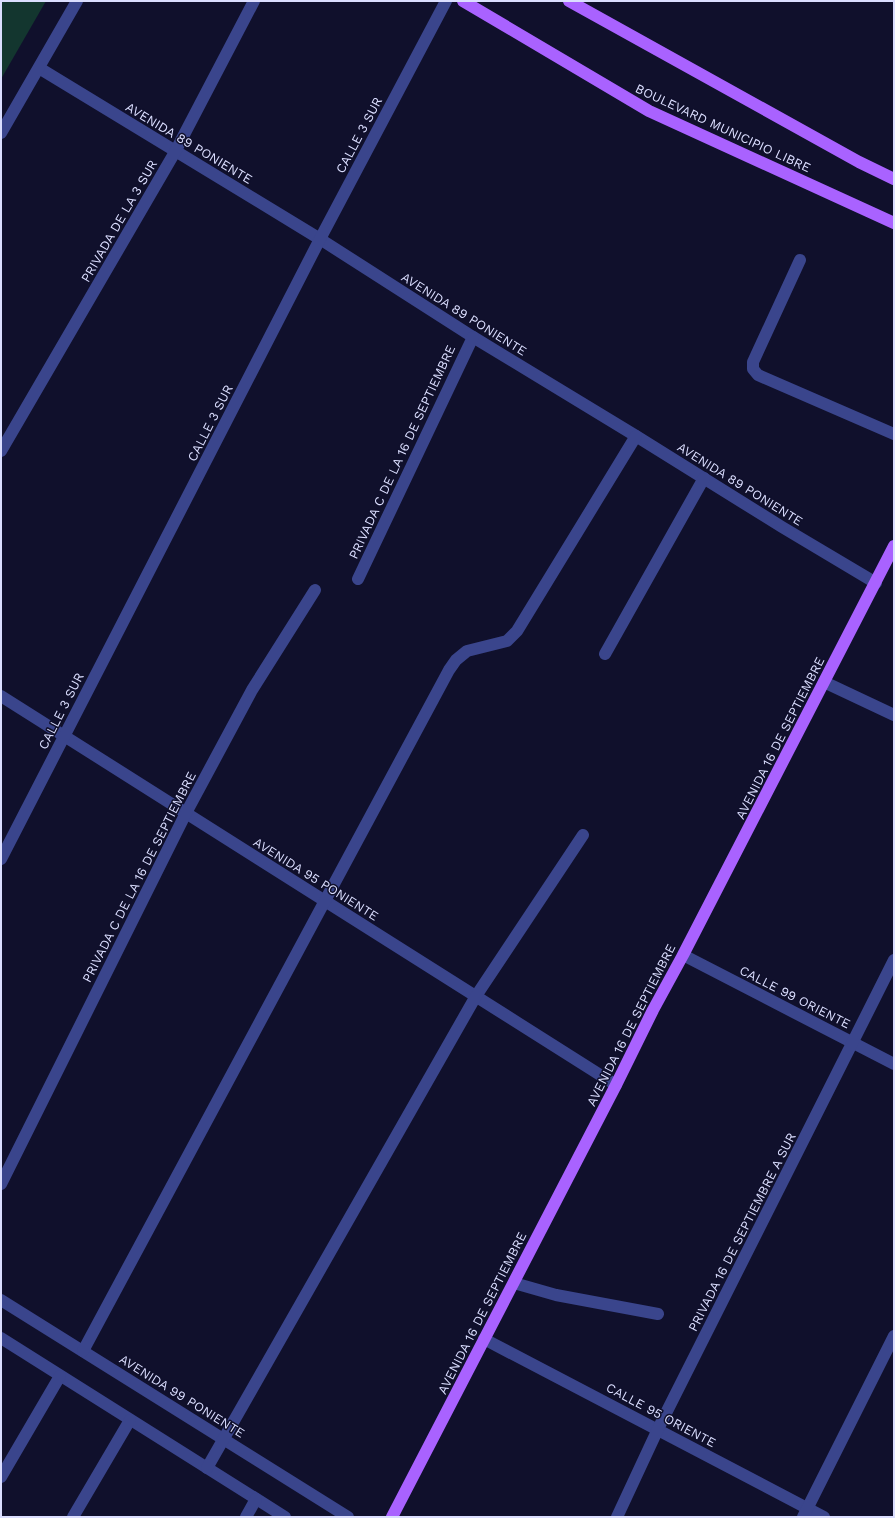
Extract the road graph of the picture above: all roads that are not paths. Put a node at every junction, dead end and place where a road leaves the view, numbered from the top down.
1 (77, 1) edge
2 (254, 1) edge
3 (446, 1) edge
4 (463, 1) edge
5 (569, 1) edge
6 (39, 68) junction
7 (1, 133) edge
8 (175, 152) junction
9 (894, 179) edge
10 (894, 223) edge
11 (320, 239) junction
12 (800, 260) dead end
13 (473, 337) junction
14 (894, 434) edge
15 (636, 436) junction
16 (1, 452) edge
17 (704, 478) junction
18 (894, 546) edge
19 (358, 579) dead end
20 (876, 583) junction
21 (315, 590) dead end
22 (605, 654) dead end
23 (824, 682) junction
24 (1, 696) edge
25 (894, 715) edge
26 (64, 736) junction
27 (186, 813) junction
28 (583, 835) dead end
29 (1, 859) edge
30 (325, 901) junction
31 (683, 955) junction
32 (894, 960) edge
33 (476, 996) junction
34 (853, 1042) junction
35 (894, 1064) edge
36 (616, 1085) junction
37 (1, 1184) edge
38 (514, 1283) junction
39 (1, 1300) edge
40 (658, 1314) dead end
41 (894, 1336) edge
42 (1, 1338) edge
43 (484, 1339) junction
44 (83, 1351) junction
45 (60, 1376) junction
46 (130, 1420) junction
47 (658, 1429) junction
48 (224, 1439) junction
49 (207, 1468) junction
50 (1, 1477) edge
51 (256, 1499) junction
52 (805, 1512) edge
53 (73, 1517) edge
54 (246, 1517) edge
55 (285, 1517) edge
56 (348, 1517) edge
57 (392, 1517) edge
58 (617, 1517) edge
59 (824, 1517) edge

1 - 6 street
2 - 8 street, PRIVADA DE LA 3 SUR
3 - 11 street, CALLE 3 SUR
4 - 10 main road, BOULEVARD MUNICIPIO LIBRE
5 - 9 main road
6 - 7 street
6 - 8 street, AVENIDA 89 PONIENTE
8 - 11 street, AVENIDA 89 PONIENTE
8 - 16 street, PRIVADA DE LA 3 SUR
11 - 13 street, AVENIDA 89 PONIENTE
11 - 26 street, CALLE 3 SUR
12 - 14 street
13 - 15 street, AVENIDA 89 PONIENTE
13 - 19 street, PRIVADA C DE LA 16 DE SEPTIEMBRE
15 - 17 street, AVENIDA 89 PONIENTE
15 - 30 street
17 - 20 street, AVENIDA 89 PONIENTE
17 - 22 street
18 - 20 main road, AVENIDA 16 DE SEPTIEMBRE
20 - 23 main road, AVENIDA 16 DE SEPTIEMBRE
21 - 27 street, PRIVADA C DE LA 16 DE SEPTIEMBRE
23 - 25 street
23 - 31 main road, AVENIDA 16 DE SEPTIEMBRE
24 - 26 street, AVENIDA 95 PONIENTE
26 - 27 street, AVENIDA 95 PONIENTE
26 - 29 street, CALLE 3 SUR
27 - 30 street, AVENIDA 95 PONIENTE
27 - 37 street, PRIVADA C DE LA 16 DE SEPTIEMBRE
28 - 33 street
30 - 33 street, AVENIDA 95 PONIENTE
30 - 44 street
31 - 34 street, CALLE 99 ORIENTE
31 - 36 main road, AVENIDA 16 DE SEPTIEMBRE
32 - 34 street, PRIVADA 16 DE SEPTIEMBRE A SUR
33 - 36 street, AVENIDA 95 PONIENTE
33 - 48 street
34 - 35 street, CALLE 99 ORIENTE
34 - 47 street, PRIVADA 16 DE SEPTIEMBRE A SUR
36 - 38 main road, AVENIDA 16 DE SEPTIEMBRE
38 - 40 street
38 - 43 main road, AVENIDA 16 DE SEPTIEMBRE
39 - 44 street, AVENIDA 99 PONIENTE
41 - 52 street
42 - 45 street
43 - 47 street, CALLE 95 ORIENTE
43 - 57 main road, AVENIDA 16 DE SEPTIEMBRE
44 - 48 street, AVENIDA 99 PONIENTE
45 - 46 street
45 - 50 street
46 - 49 street
46 - 53 street
47 - 52 street, CALLE 95 ORIENTE
47 - 58 street, PRIVADA 16 DE SEPTIEMBRE A SUR
48 - 49 street
48 - 56 street, AVENIDA 99 PONIENTE
49 - 51 street
51 - 54 street
51 - 55 street
52 - 59 street, CALLE 95 ORIENTE

